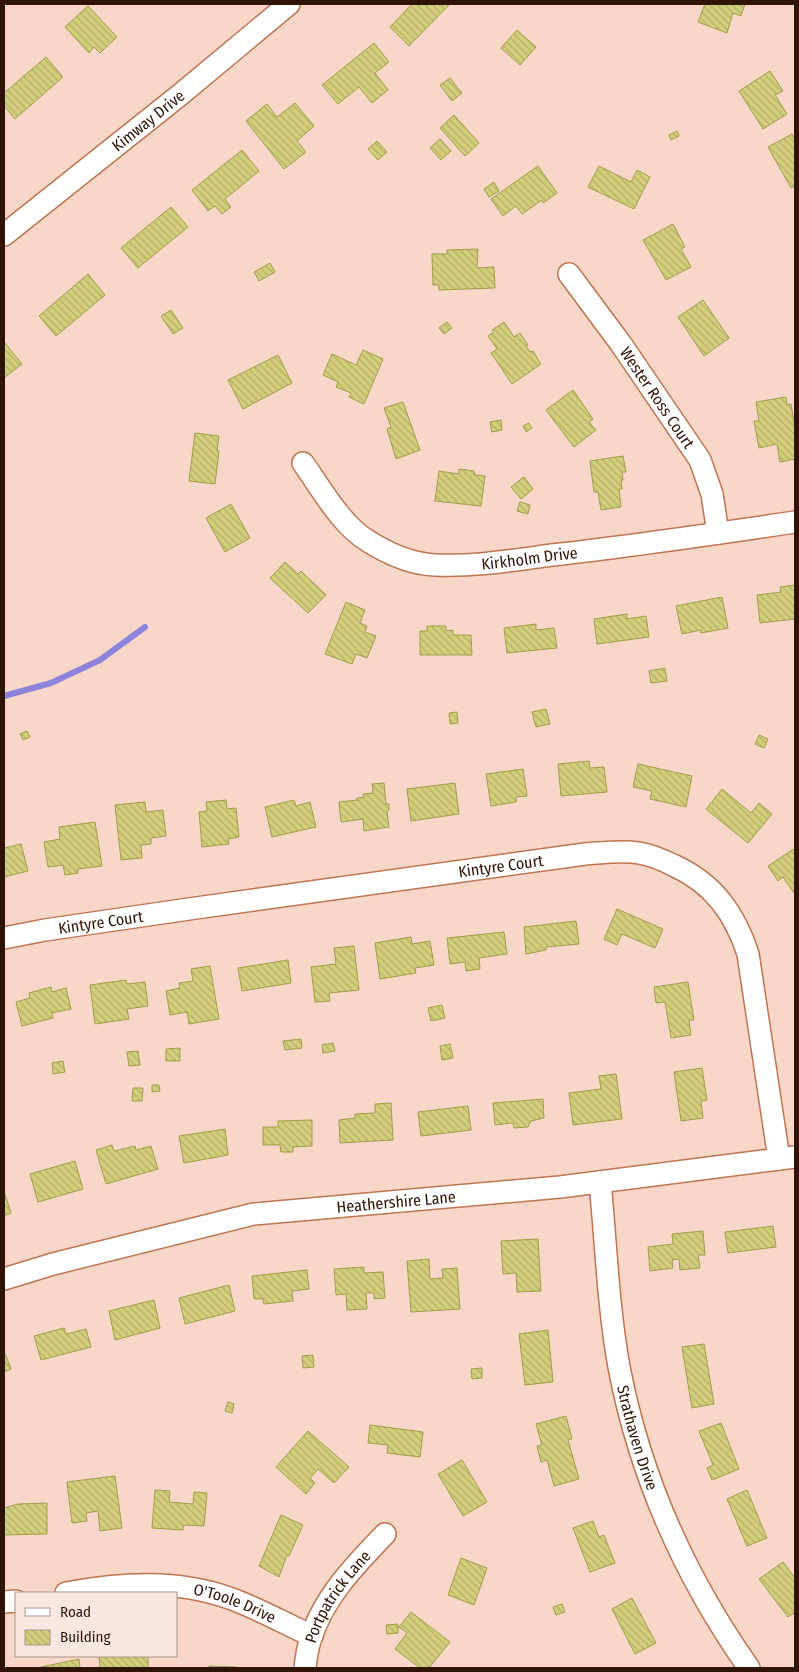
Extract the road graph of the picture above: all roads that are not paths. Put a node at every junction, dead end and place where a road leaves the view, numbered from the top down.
1 (289, 4) edge
2 (4, 235) edge
3 (569, 274) dead end
4 (303, 463) dead end
5 (795, 522) edge
6 (718, 533) junction
7 (4, 938) edge
8 (787, 1158) edge
9 (600, 1182) junction
10 (4, 1279) edge
11 (385, 1534) dead end
12 (72, 1592) edge
13 (312, 1636) junction
14 (305, 1668) edge
15 (749, 1668) edge

1 - 2 street, Kimway Drive
3 - 6 street, Wester Ross Court
4 - 6 street, Kirkholm Drive
5 - 6 street, Kirkholm Drive
7 - 8 street, Kintyre Court
8 - 9 street, Heathershire Lane
9 - 10 street, Heathershire Lane
9 - 15 street, Strathaven Drive
11 - 13 street, Portpatrick Lane
12 - 13 street, O'Toole Drive
13 - 14 street, Portpatrick Lane

